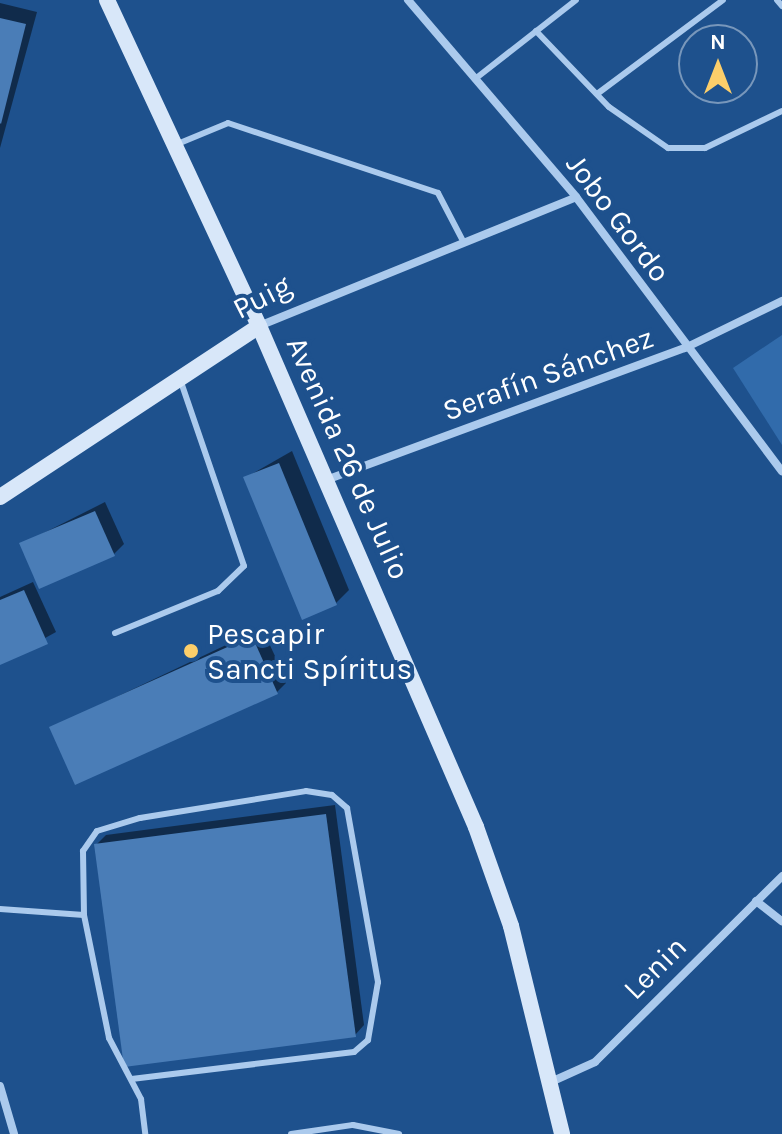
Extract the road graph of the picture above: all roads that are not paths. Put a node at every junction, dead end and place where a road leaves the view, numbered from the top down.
1 (107, 0) edge
2 (408, 0) edge
3 (576, 0) edge
4 (723, 0) edge
5 (777, 0) edge
6 (782, 6) edge
7 (536, 31) junction
8 (475, 79) junction
9 (597, 94) junction
10 (782, 111) edge
11 (175, 145) junction
12 (576, 197) junction
13 (463, 241) junction
14 (782, 301) edge
15 (259, 326) junction
16 (685, 348) junction
17 (181, 382) junction
18 (782, 471) edge
19 (325, 480) junction
20 (0, 497) edge
21 (115, 633) dead end
22 (782, 876) edge
23 (756, 901) junction
24 (0, 909) edge
25 (84, 915) junction
26 (782, 921) edge
27 (132, 1079) junction
28 (553, 1081) junction
29 (0, 1086) edge
30 (14, 1134) edge
31 (145, 1134) edge
32 (291, 1134) edge
33 (399, 1134) edge
34 (562, 1134) edge

1 - 11 main road, Avenida 26 de Julio
2 - 8 street, Jobo Gordo
3 - 7 lane
4 - 9 lane
5 - 6 lane
7 - 8 lane
7 - 9 lane
8 - 12 street, Jobo Gordo
9 - 10 lane
11 - 13 lane
11 - 15 main road, Avenida 26 de Julio
12 - 13 street, Puig
12 - 16 street, Jobo Gordo
13 - 15 street, Puig
14 - 16 street, Serafín Sánchez
15 - 17 main road, Puig
15 - 19 main road, Avenida 26 de Julio
16 - 18 street, Jobo Gordo
16 - 19 street, Serafín Sánchez
17 - 20 main road, Puig
17 - 21 lane
19 - 28 main road, Avenida 26 de Julio
22 - 23 street, Lenin
23 - 26 street
23 - 28 street, Lenin
24 - 25 lane
25 - 27 lane
25 - 27 lane
27 - 31 lane
28 - 34 main road, Avenida 26 de Julio
29 - 30 street
32 - 33 lane

